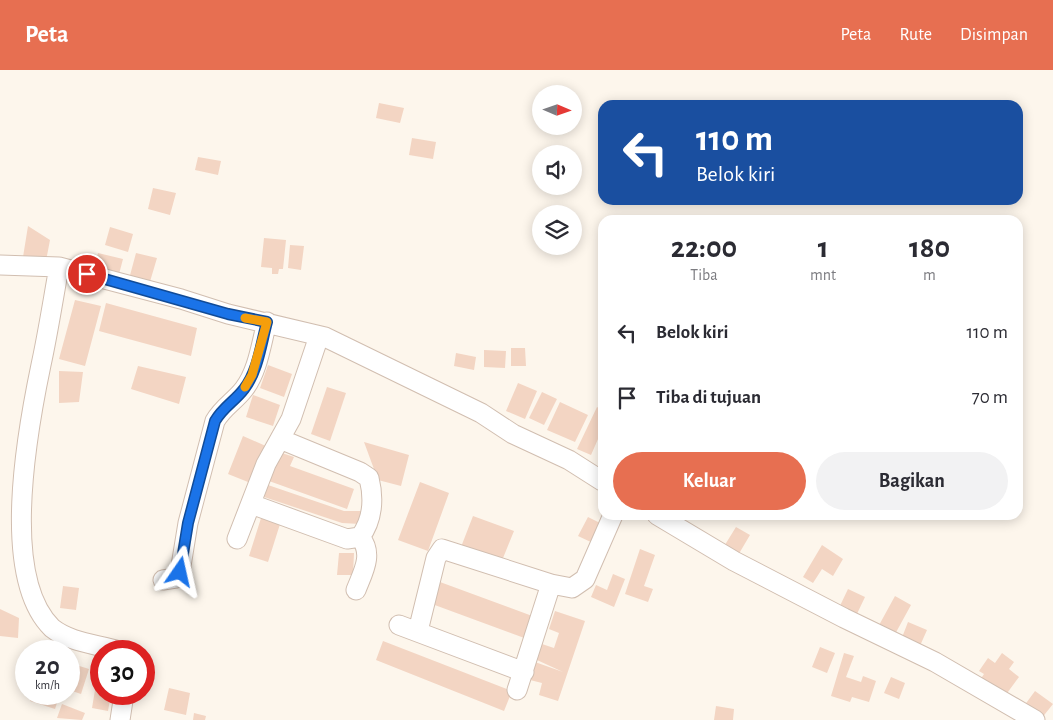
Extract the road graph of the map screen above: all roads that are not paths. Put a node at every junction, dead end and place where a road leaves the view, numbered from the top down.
1 (0, 268) edge
2 (59, 268) junction
3 (267, 322) junction
4 (319, 336) junction
5 (280, 439) junction
6 (598, 478) edge
7 (250, 504) junction
8 (611, 520) edge
9 (665, 520) edge
10 (360, 537) junction
11 (237, 540) dead end
12 (163, 580) dead end
13 (551, 584) junction
14 (356, 590) dead end
15 (399, 625) dead end
16 (418, 632) junction
17 (90, 645) edge
18 (524, 672) junction
19 (517, 690) dead end
20 (122, 705) edge
21 (1024, 717) edge
22 (120, 720) edge

1 - 2 street
2 - 3 street
2 - 17 street
3 - 4 street
3 - 12 street
4 - 5 street
4 - 6 street
5 - 7 street
5 - 10 street
7 - 10 street
7 - 11 street
8 - 13 street
9 - 21 street
10 - 14 street
13 - 16 street
13 - 18 street
15 - 16 street
16 - 18 street
18 - 19 street
20 - 22 street

